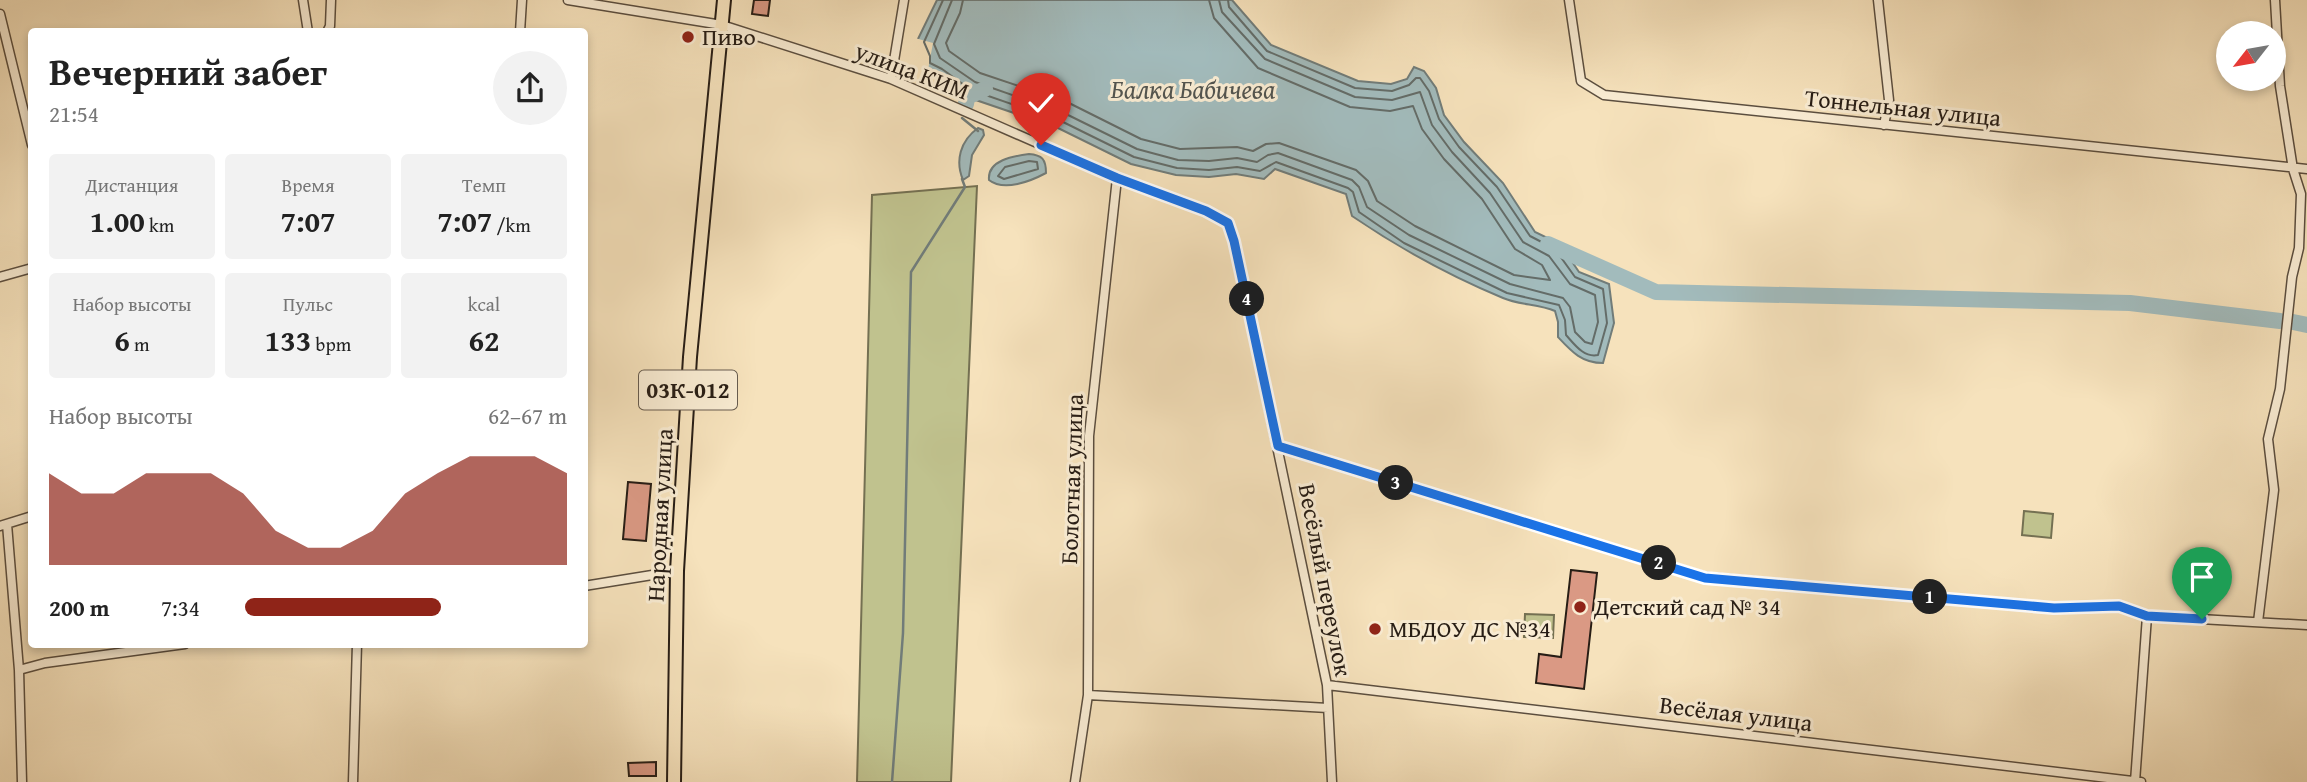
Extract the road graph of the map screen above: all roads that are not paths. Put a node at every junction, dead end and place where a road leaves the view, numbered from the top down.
1 (303, 0) edge
2 (331, 0) edge
3 (522, 0) edge
4 (568, 0) edge
5 (724, 0) edge
6 (904, 0) edge
7 (1569, 0) edge
8 (1878, 0) edge
9 (2276, 0) edge
10 (0, 14) edge
11 (723, 25) junction
12 (307, 28) edge
13 (329, 28) edge
14 (520, 28) edge
15 (891, 79) junction
16 (1884, 125) junction
17 (28, 129) edge
18 (2294, 169) junction
19 (2307, 169) edge
20 (1117, 178) junction
21 (1228, 223) joint
22 (28, 269) edge
23 (0, 277) edge
24 (1278, 446) junction
25 (28, 517) edge
26 (4, 525) edge
27 (677, 571) junction
28 (588, 585) edge
29 (2147, 616) junction
30 (2258, 622) junction
31 (2307, 625) edge
32 (156, 648) edge
33 (357, 648) edge
34 (19, 670) junction
35 (1327, 685) junction
36 (1088, 695) junction
37 (1328, 708) junction
38 (22, 782) edge
39 (353, 782) edge
40 (674, 782) edge
41 (1075, 782) edge
42 (1332, 782) edge
43 (2135, 782) edge
44 (2141, 782) edge

1 - 12 street
2 - 13 street
3 - 14 street
4 - 11 street, улица КИМ
5 - 11 main road, Народная улица / 03К-012
6 - 15 street
7 - 16 street, Тоннельная улица
8 - 16 street
9 - 18 street
10 - 17 street
11 - 15 street, улица КИМ
11 - 27 main road, Народная улица / 03К-012
15 - 20 street, улица КИМ
16 - 18 street, Тоннельная улица
18 - 19 street, Тоннельная улица
18 - 30 street
20 - 21 street, улица КИМ
20 - 36 street, Болотная улица
21 - 24 street, Весёлый переулок
22 - 23 street
24 - 29 street
24 - 35 street, Весёлый переулок
25 - 26 street
26 - 34 street
27 - 28 street
27 - 40 main road, Народная улица / 03К-012
29 - 30 street
29 - 43 street
30 - 31 street
32 - 34 street
33 - 39 street
34 - 38 street
35 - 37 street, Весёлый переулок
35 - 43 street, Весёлая улица
36 - 37 street
36 - 41 street, Болотная улица
37 - 42 street, Весёлый переулок
43 - 44 street, Весёлая улица

